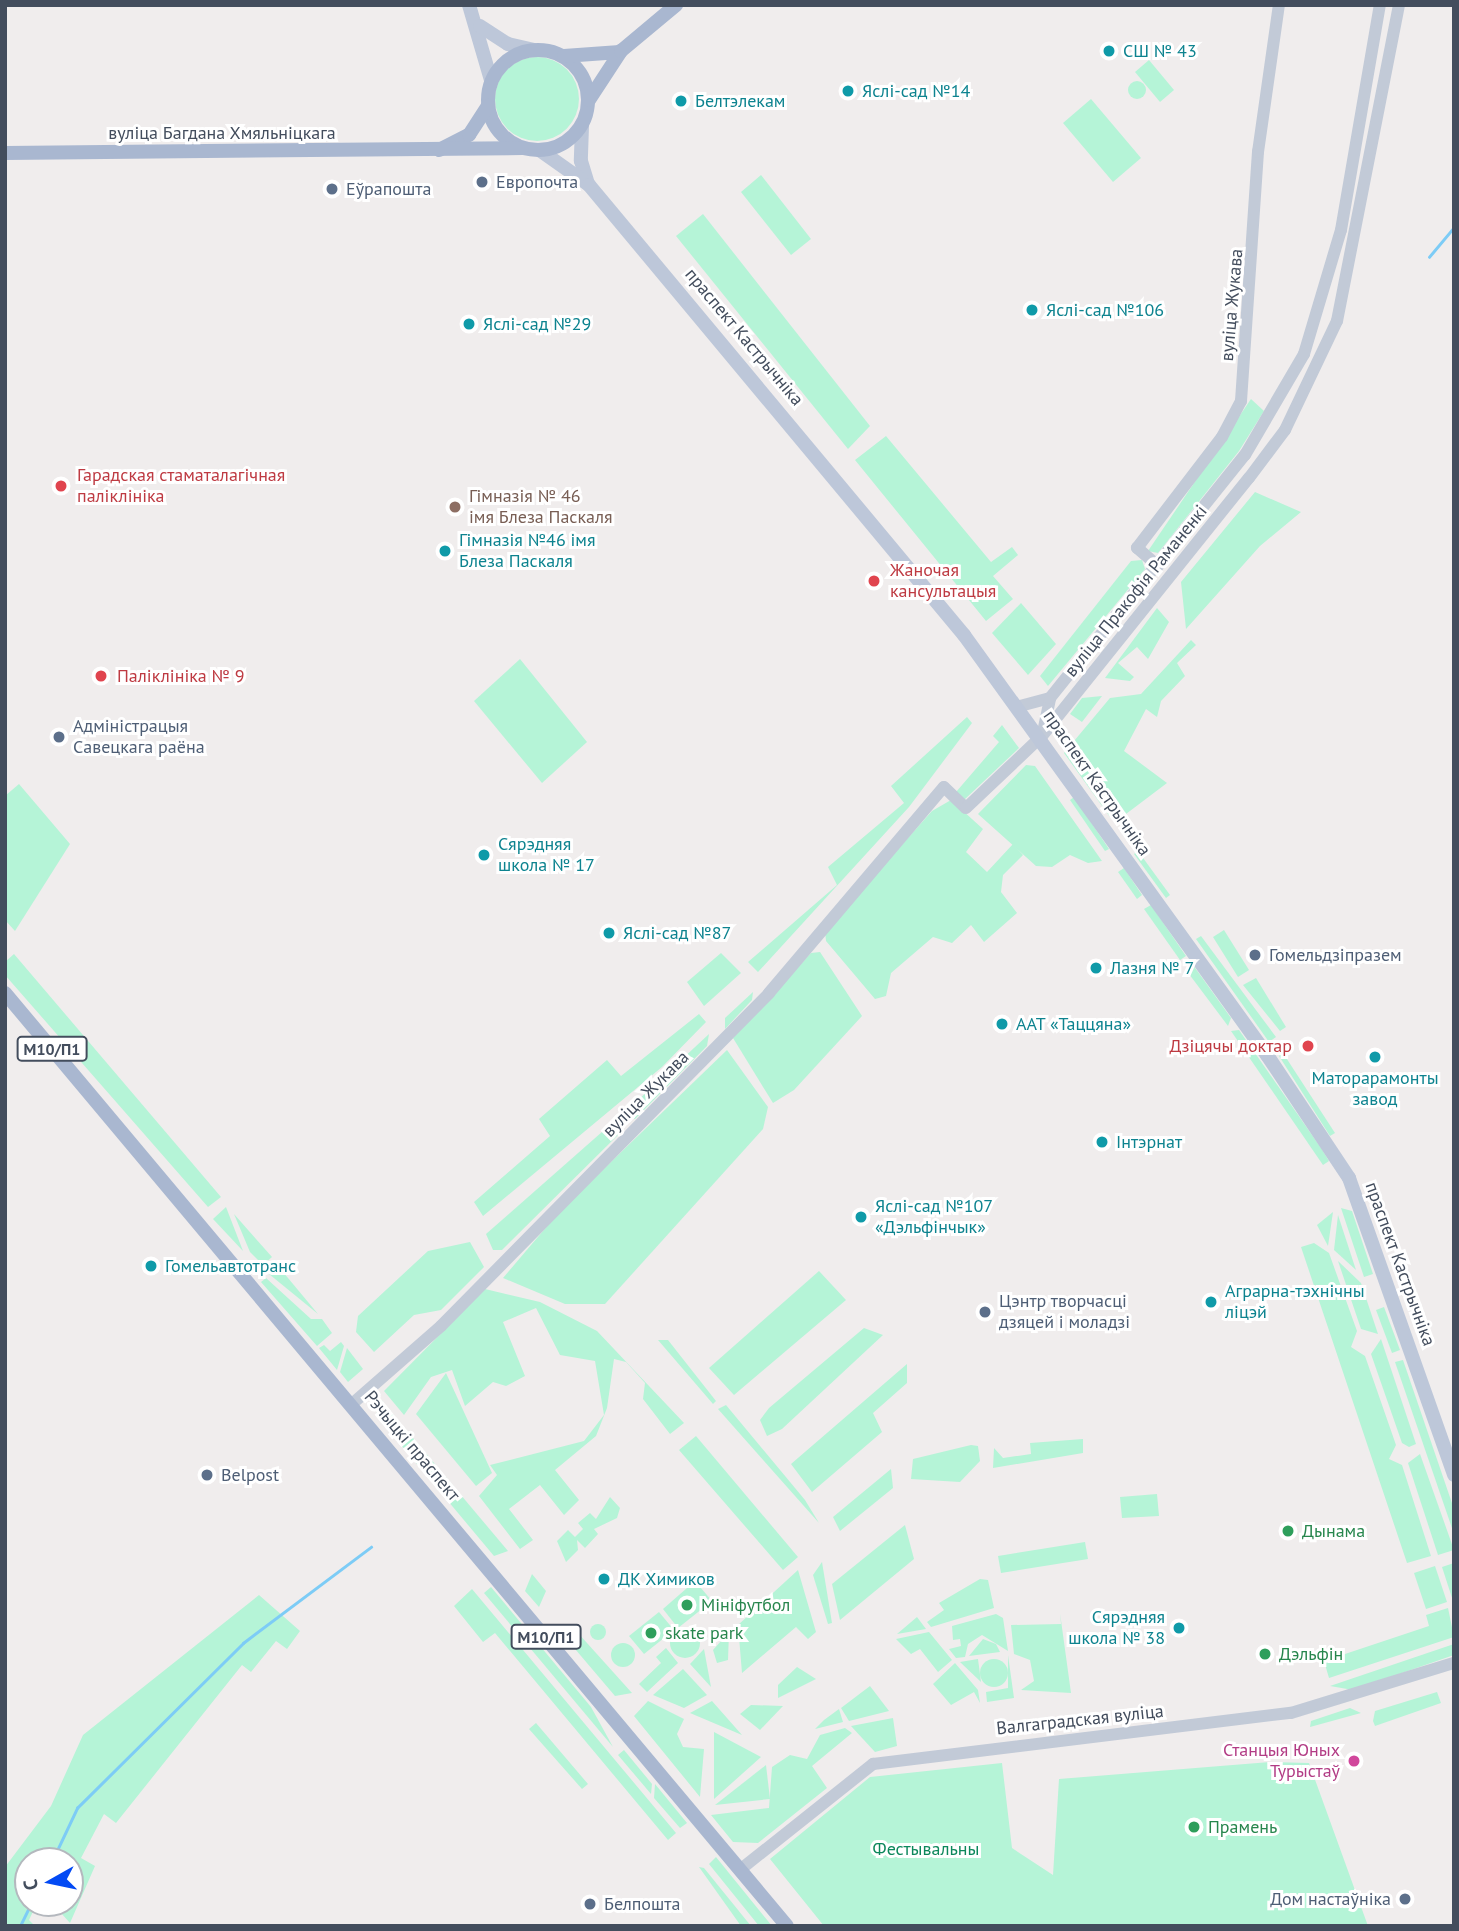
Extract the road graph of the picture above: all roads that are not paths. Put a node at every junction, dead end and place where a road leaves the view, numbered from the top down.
1 (469, 5) edge
2 (677, 5) edge
3 (1279, 5) edge
4 (1380, 5) edge
5 (1399, 5) edge
6 (480, 26) junction
7 (534, 50) junction
8 (621, 51) junction
9 (562, 55) junction
10 (491, 80) junction
11 (589, 100) junction
12 (488, 106) junction
13 (582, 126) junction
14 (522, 148) junction
15 (439, 150) junction
16 (541, 151) junction
17 (5, 153) edge
18 (589, 185) junction
19 (1270, 419) junction
20 (1285, 430) junction
21 (1187, 530) junction
22 (1199, 541) junction
23 (1158, 565) junction
24 (1050, 698) junction
25 (1020, 706) junction
26 (1042, 736) junction
27 (5, 993) edge
28 (352, 1404) junction
29 (1454, 1475) edge
30 (1454, 1663) edge
31 (741, 1869) junction
32 (787, 1926) edge

1 - 6 main road
2 - 8 main road
3 - 23 street, вуліца Жукава
4 - 19 street, вуліца Пракофія Раманенкі
5 - 20 street, вуліца Пракофія Раманенкі
6 - 7 main road
6 - 10 main road
7 - 9 main road
7 - 10 main road
8 - 9 main road
8 - 11 main road
9 - 11 main road
10 - 12 main road
11 - 13 main road
12 - 14 main road
12 - 15 main road, вуліца Багдана Хмяльніцкага
13 - 16 main road
13 - 18 main road, праспект Кастрычніка
14 - 15 main road, вуліца Багдана Хмяльніцкага
14 - 16 main road
15 - 17 main road, вуліца Багдана Хмяльніцкага
16 - 18 main road, праспект Кастрычніка
18 - 25 main road, праспект Кастрычніка
19 - 20 street
19 - 21 street, вуліца Пракофія Раманенкі
20 - 22 street, вуліца Пракофія Раманенкі
21 - 22 street
21 - 23 street, вуліца Пракофія Раманенкі
22 - 26 street, вуліца Пракофія Раманенкі
23 - 24 street, вуліца Пракофія Раманенкі
24 - 25 street
24 - 26 street, вуліца Пракофія Раманенкі
25 - 26 main road, праспект Кастрычніка
26 - 28 street, вуліца Жукава
26 - 29 main road, праспект Кастрычніка
27 - 28 main road, Рэчыцкі праспект / М10/П1
28 - 31 main road, Рэчыцкі праспект / М10/П1
30 - 31 street, Валгаградская вуліца
31 - 32 main road, Рэчыцкі праспект / М10/П1

